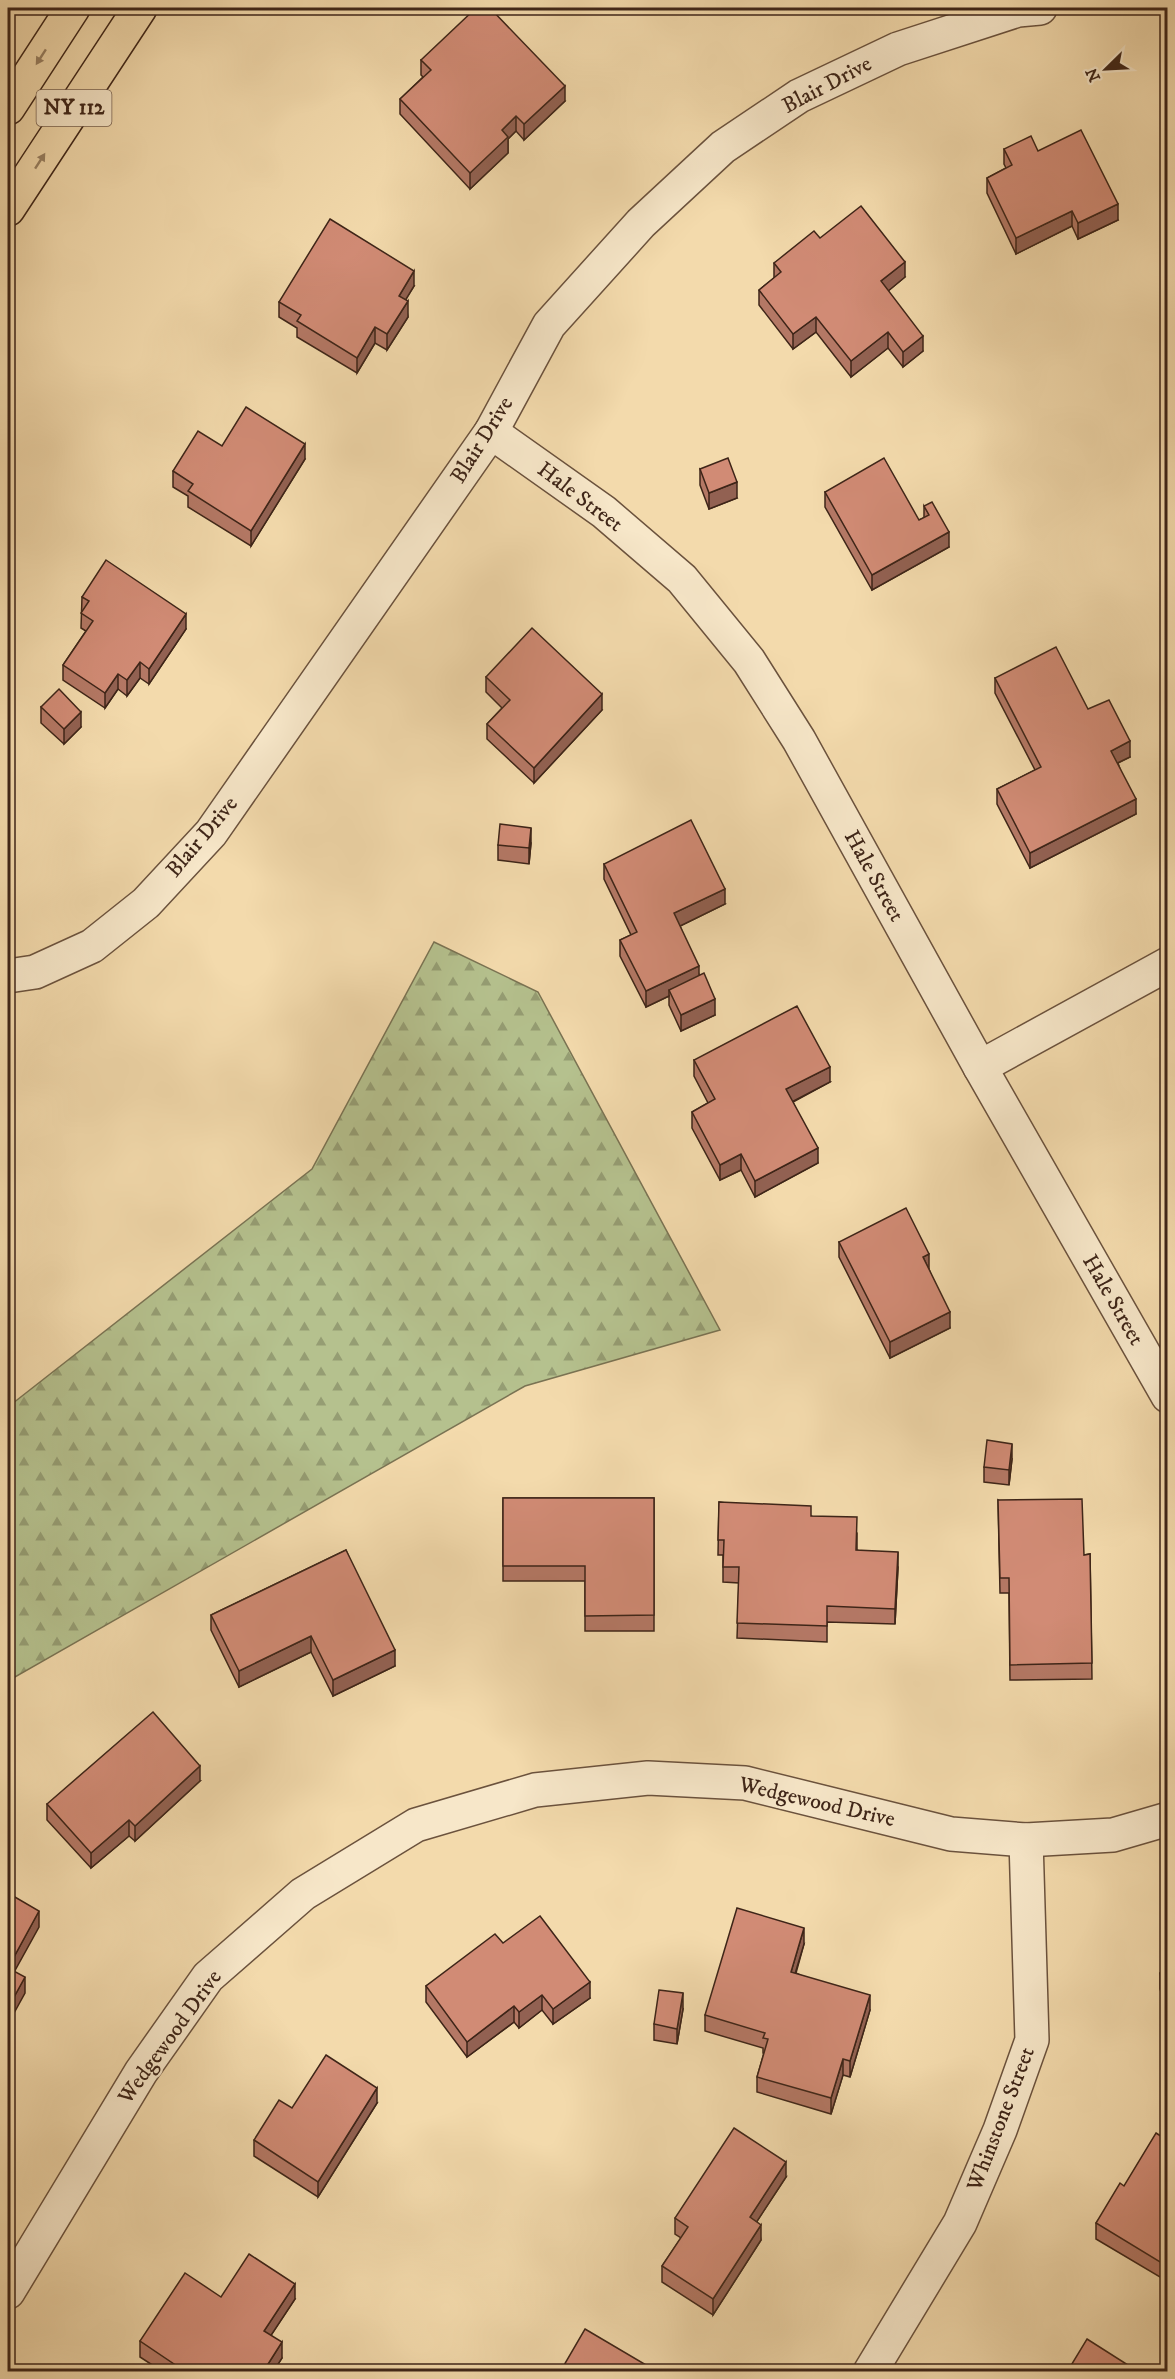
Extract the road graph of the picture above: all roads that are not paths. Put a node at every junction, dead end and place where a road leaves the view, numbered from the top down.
1 (73, 8) edge
2 (140, 8) edge
3 (1040, 8) edge
4 (8, 108) edge
5 (8, 209) edge
6 (491, 432) junction
7 (1167, 964) edge
8 (8, 976) edge
9 (980, 1067) junction
10 (1167, 1396) edge
11 (1167, 1819) edge
12 (1026, 1840) junction
13 (8, 2292) edge
14 (870, 2372) edge

1 -> 4 main road, NY 112
5 -> 2 main road, NY 112
3 - 6 street, Blair Drive
6 - 8 street, Blair Drive
6 - 9 street, Hale Street
7 - 9 street
9 - 10 street, Hale Street
11 - 12 street, Wedgewood Drive
12 - 13 street, Wedgewood Drive
12 - 14 street, Whinstone Street

